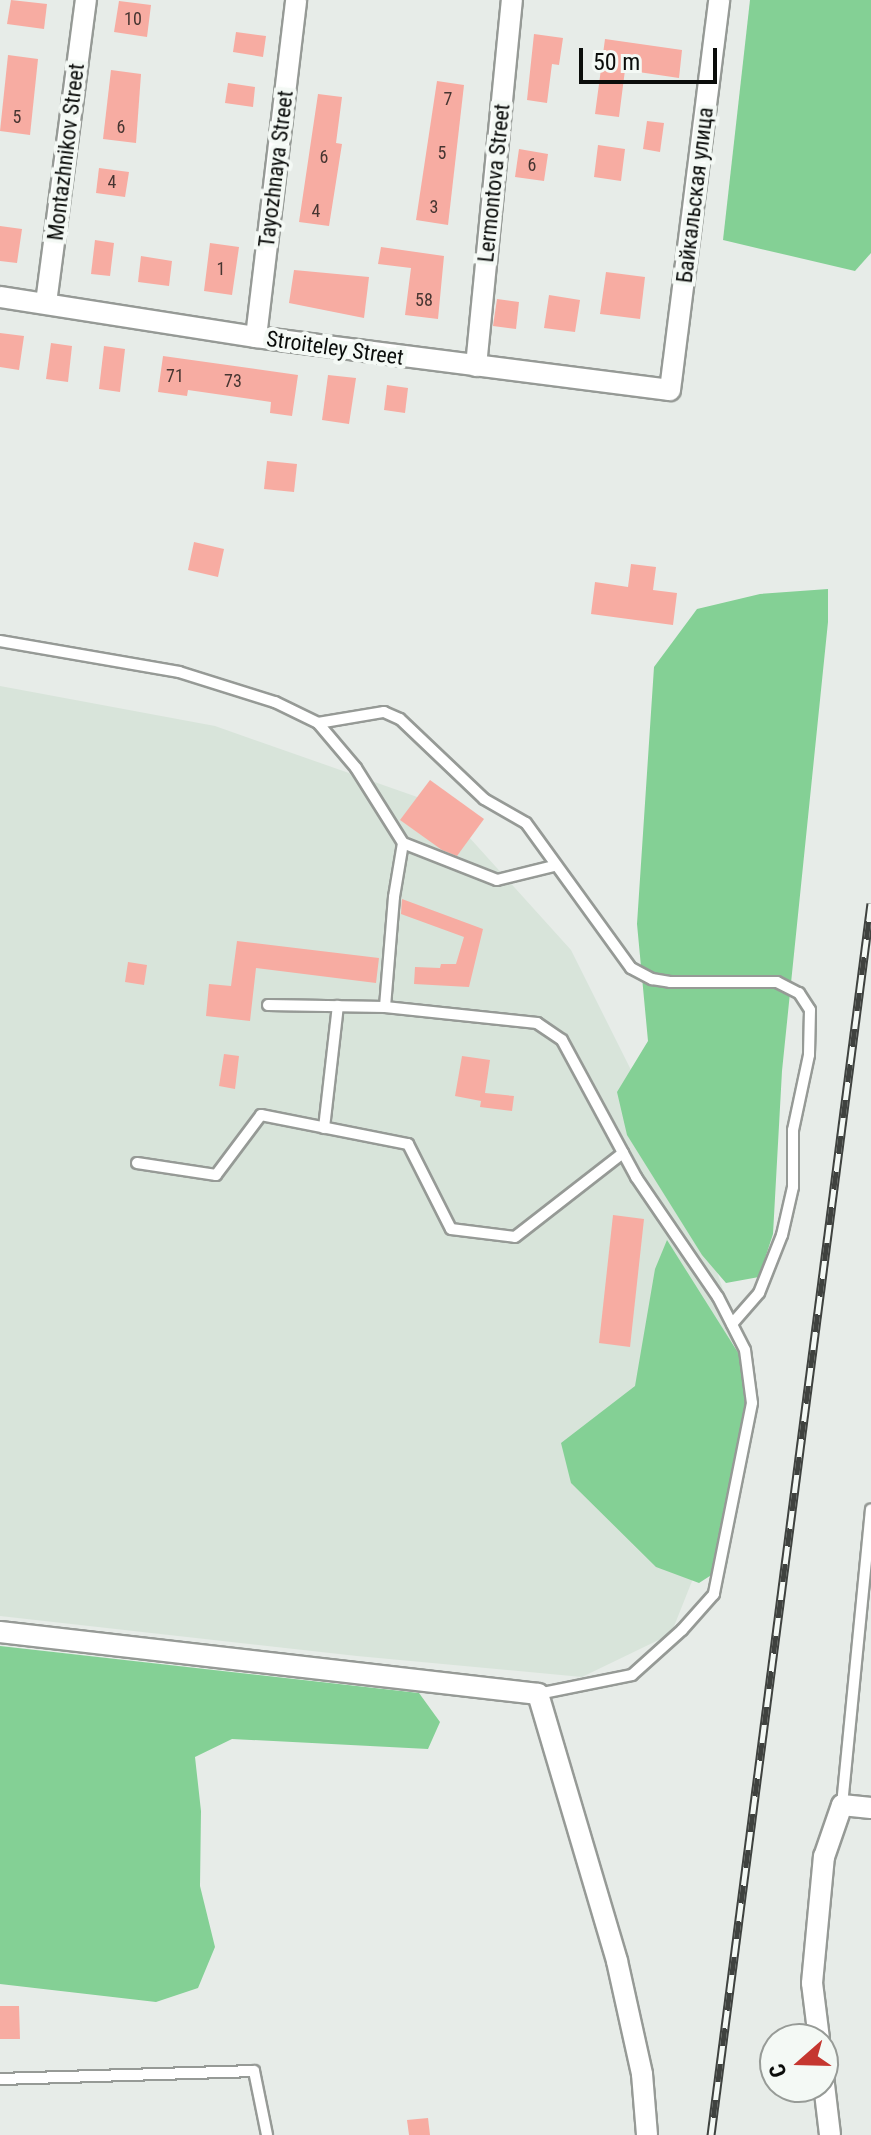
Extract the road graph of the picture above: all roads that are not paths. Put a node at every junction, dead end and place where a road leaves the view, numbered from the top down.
1 (86, 0) edge
2 (296, 0) edge
3 (512, 0) edge
4 (719, 0) edge
5 (0, 297) edge
6 (46, 303) junction
7 (256, 337) junction
8 (476, 366) junction
9 (670, 390) joint
10 (0, 641) edge
11 (318, 723) junction
12 (403, 843) junction
13 (554, 866) junction
14 (268, 1005) dead end
15 (338, 1006) junction
16 (385, 1007) junction
17 (324, 1128) junction
18 (623, 1153) junction
19 (137, 1163) dead end
20 (732, 1324) junction
21 (871, 1509) edge
22 (0, 1632) edge
23 (538, 1694) junction
24 (842, 1805) junction
25 (871, 1808) edge
26 (817, 2023) edge
27 (0, 2079) edge
28 (826, 2103) edge
29 (267, 2135) edge
30 (647, 2135) edge
31 (830, 2135) edge

1 - 6 street, Montazhnikov Street
2 - 7 street, Tayozhnaya Street
3 - 8 street, Lermontova Street
4 - 9 street, Байкальская улица
5 - 6 street, Stroiteley Street
6 - 7 street, Stroiteley Street
7 - 8 street, Stroiteley Street
8 - 9 street, Stroiteley Street
10 - 11 lane
11 - 12 lane
11 - 13 lane
12 - 13 lane
12 - 16 lane
13 - 20 lane
14 - 15 lane
15 - 16 lane
15 - 17 lane
16 - 18 lane
17 - 18 lane
17 - 19 lane
18 - 20 lane
20 - 23 lane
21 - 24 lane
22 - 23 street
23 - 30 street
24 - 25 street
24 - 26 street
27 - 29 lane
28 - 31 street

